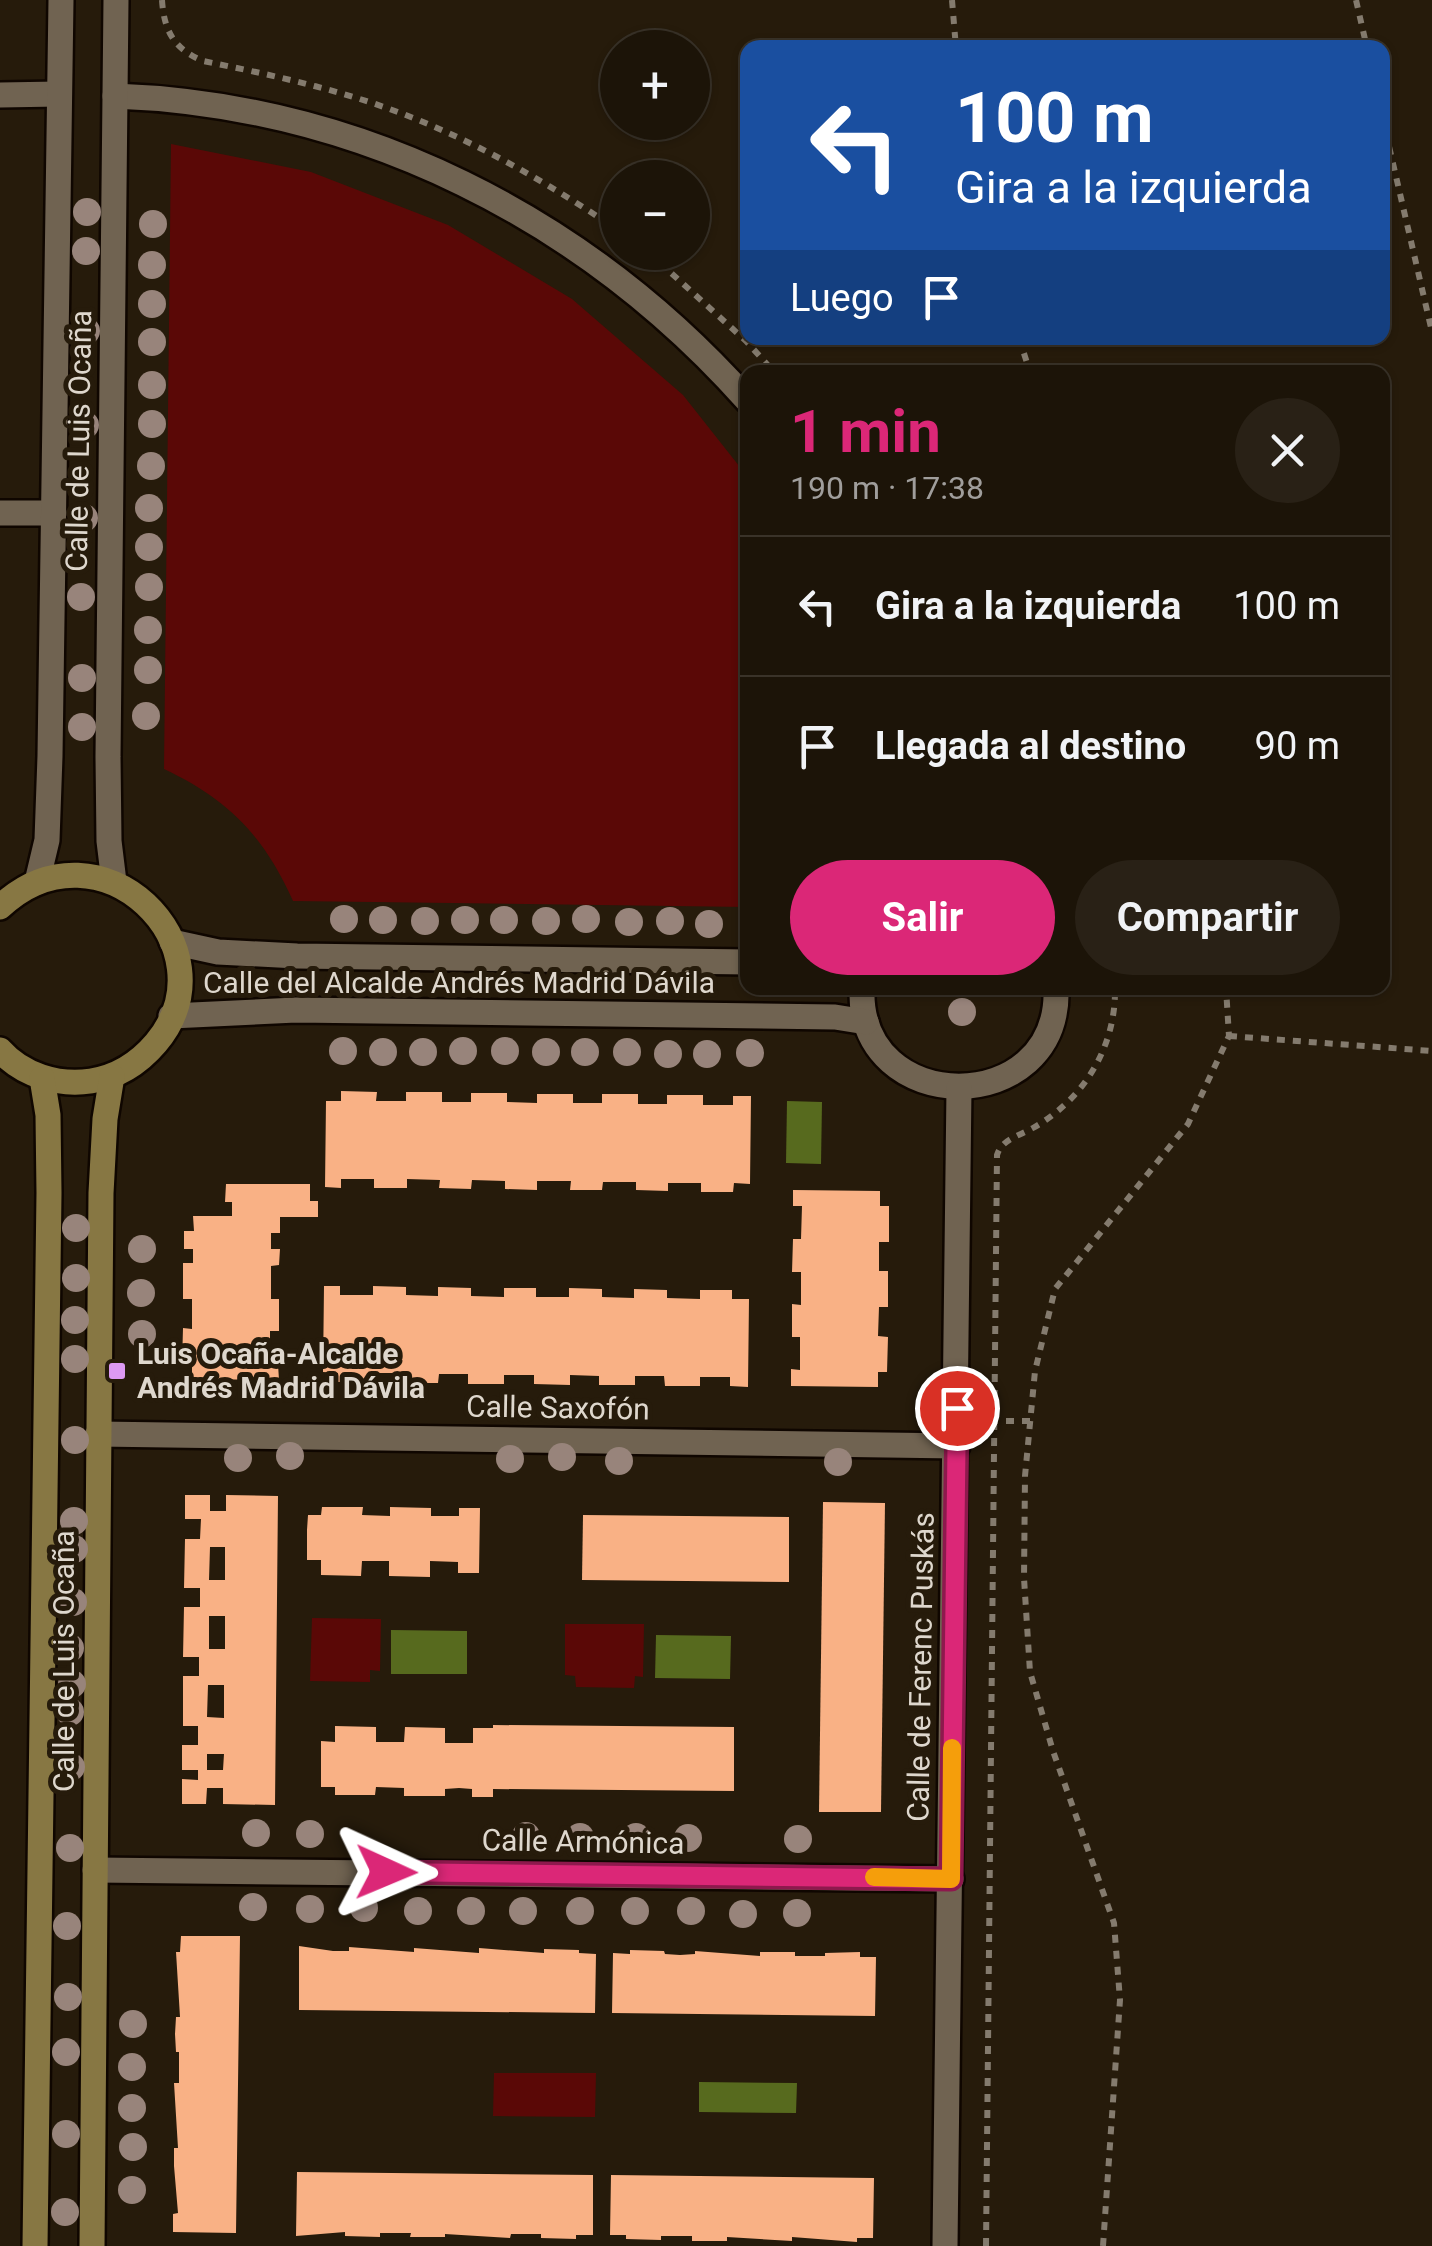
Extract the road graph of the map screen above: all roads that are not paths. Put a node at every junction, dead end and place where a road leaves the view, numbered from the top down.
1 (61, 0) edge
2 (116, 0) edge
3 (60, 94) junction
4 (0, 95) edge
5 (115, 96) junction
6 (740, 393) edge
7 (0, 513) edge
8 (54, 513) junction
9 (37, 882) junction
10 (114, 882) junction
11 (0, 907) edge
12 (172, 942) junction
13 (740, 962) edge
14 (863, 995) edge
15 (1055, 995) edge
16 (171, 1016) junction
17 (866, 1022) junction
18 (0, 1050) edge
19 (112, 1076) junction
20 (42, 1078) junction
21 (958, 1088) junction
22 (98, 1434) junction
23 (956, 1446) junction
24 (96, 1870) junction
25 (951, 1879) junction
26 (35, 2246) edge
27 (92, 2246) edge
28 (946, 2246) edge

1 - 3 street, Calle de Luis Ocaña
2 - 5 street, Calle de Luis Ocaña
3 - 4 street
3 - 8 street, Calle de Luis Ocaña
5 - 6 street
5 - 10 street, Calle de Luis Ocaña
7 - 8 street
8 - 9 street, Calle de Luis Ocaña
9 - 10 main road
9 - 11 main road
10 - 12 main road
12 - 13 street, Calle del Alcalde Andrés Madrid Dávila
12 - 16 main road
14 - 17 street
15 - 21 street
16 - 17 street, Calle del Alcalde Andrés Madrid Dávila
16 - 19 main road
17 - 21 street
18 - 20 main road
19 - 20 main road
19 - 22 main road, Calle de Luis Ocaña
20 - 26 main road, Calle de Luis Ocaña
21 - 23 street, Calle de Ferenc Puskás
22 - 23 street, Calle Saxofón
22 - 24 main road, Calle de Luis Ocaña
23 - 25 street, Calle de Ferenc Puskás
24 - 25 street, Calle Armónica
24 - 27 main road, Calle de Luis Ocaña
25 - 28 street, Calle de Ferenc Puskás

